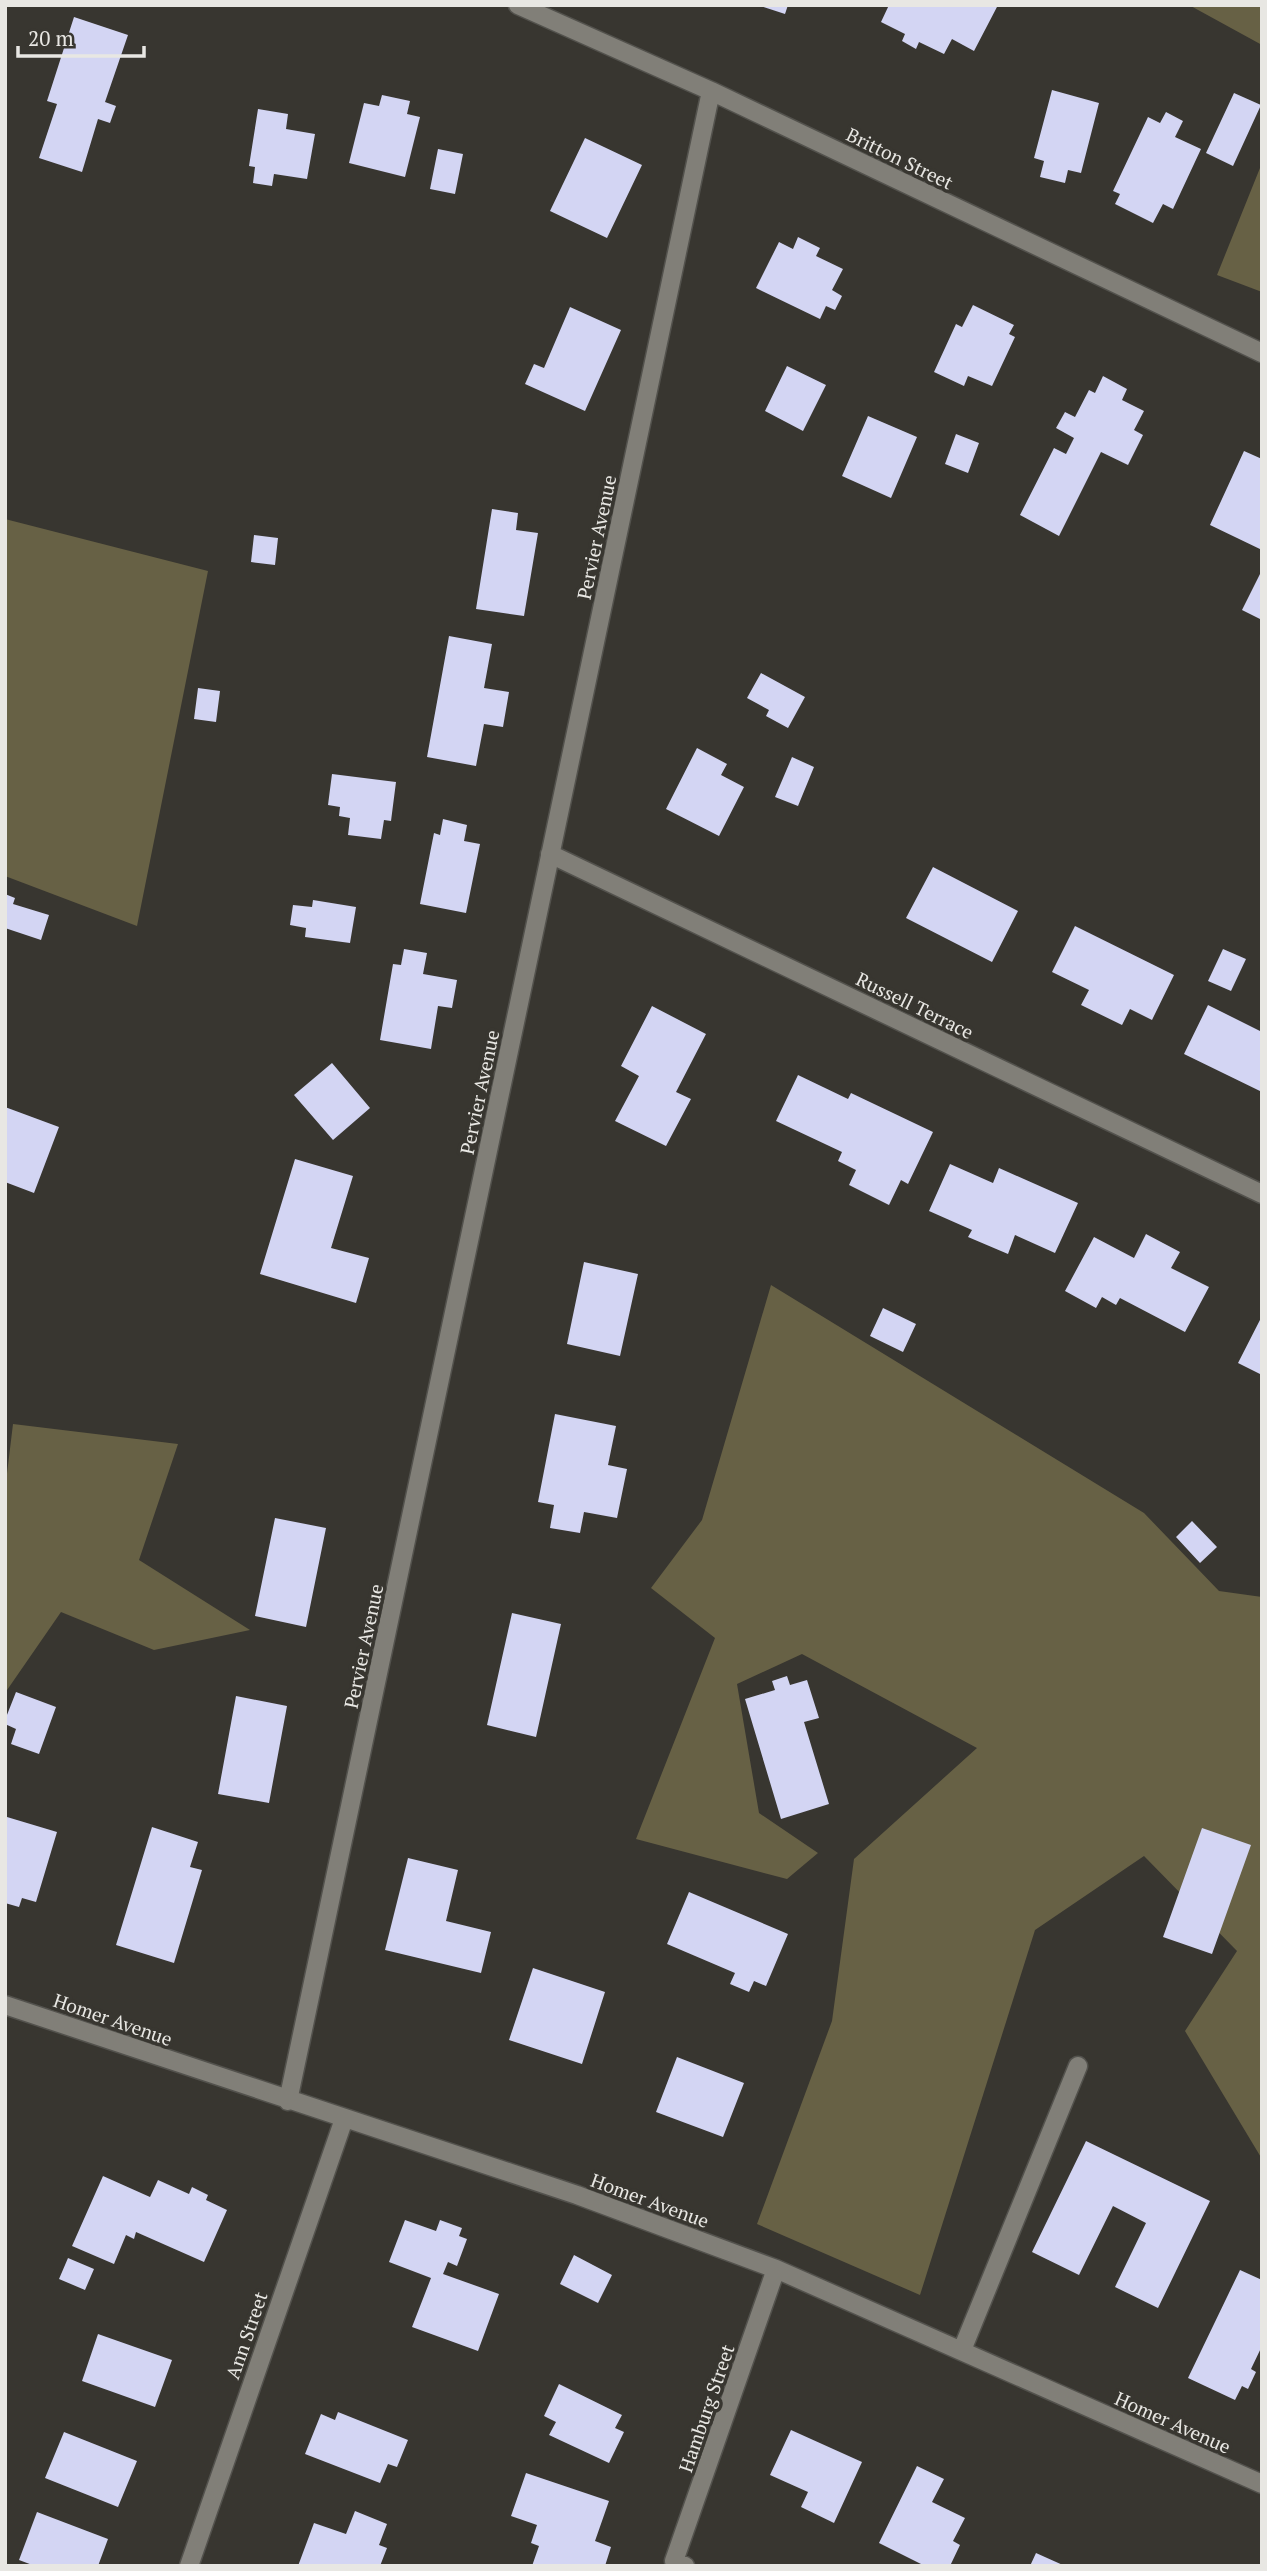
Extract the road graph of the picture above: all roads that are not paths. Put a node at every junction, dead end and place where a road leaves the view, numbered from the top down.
1 (518, 5) edge
2 (711, 91) junction
3 (1262, 353) edge
4 (551, 854) junction
5 (1262, 1194) edge
6 (5, 2005) edge
7 (1078, 2066) dead end
8 (288, 2101) junction
9 (344, 2119) junction
10 (776, 2269) junction
11 (962, 2350) junction
12 (1262, 2484) edge
13 (680, 2563) edge
14 (189, 2566) edge

1 - 2 street, Britton Street
2 - 3 street, Britton Street
2 - 4 street, Pervier Avenue
4 - 5 street, Russell Terrace
4 - 8 street, Pervier Avenue
6 - 8 street, Homer Avenue
7 - 11 street
8 - 9 street, Homer Avenue
9 - 10 street, Homer Avenue
9 - 14 street, Ann Street
10 - 11 street, Homer Avenue
10 - 13 street, Hamburg Street
11 - 12 street, Homer Avenue

